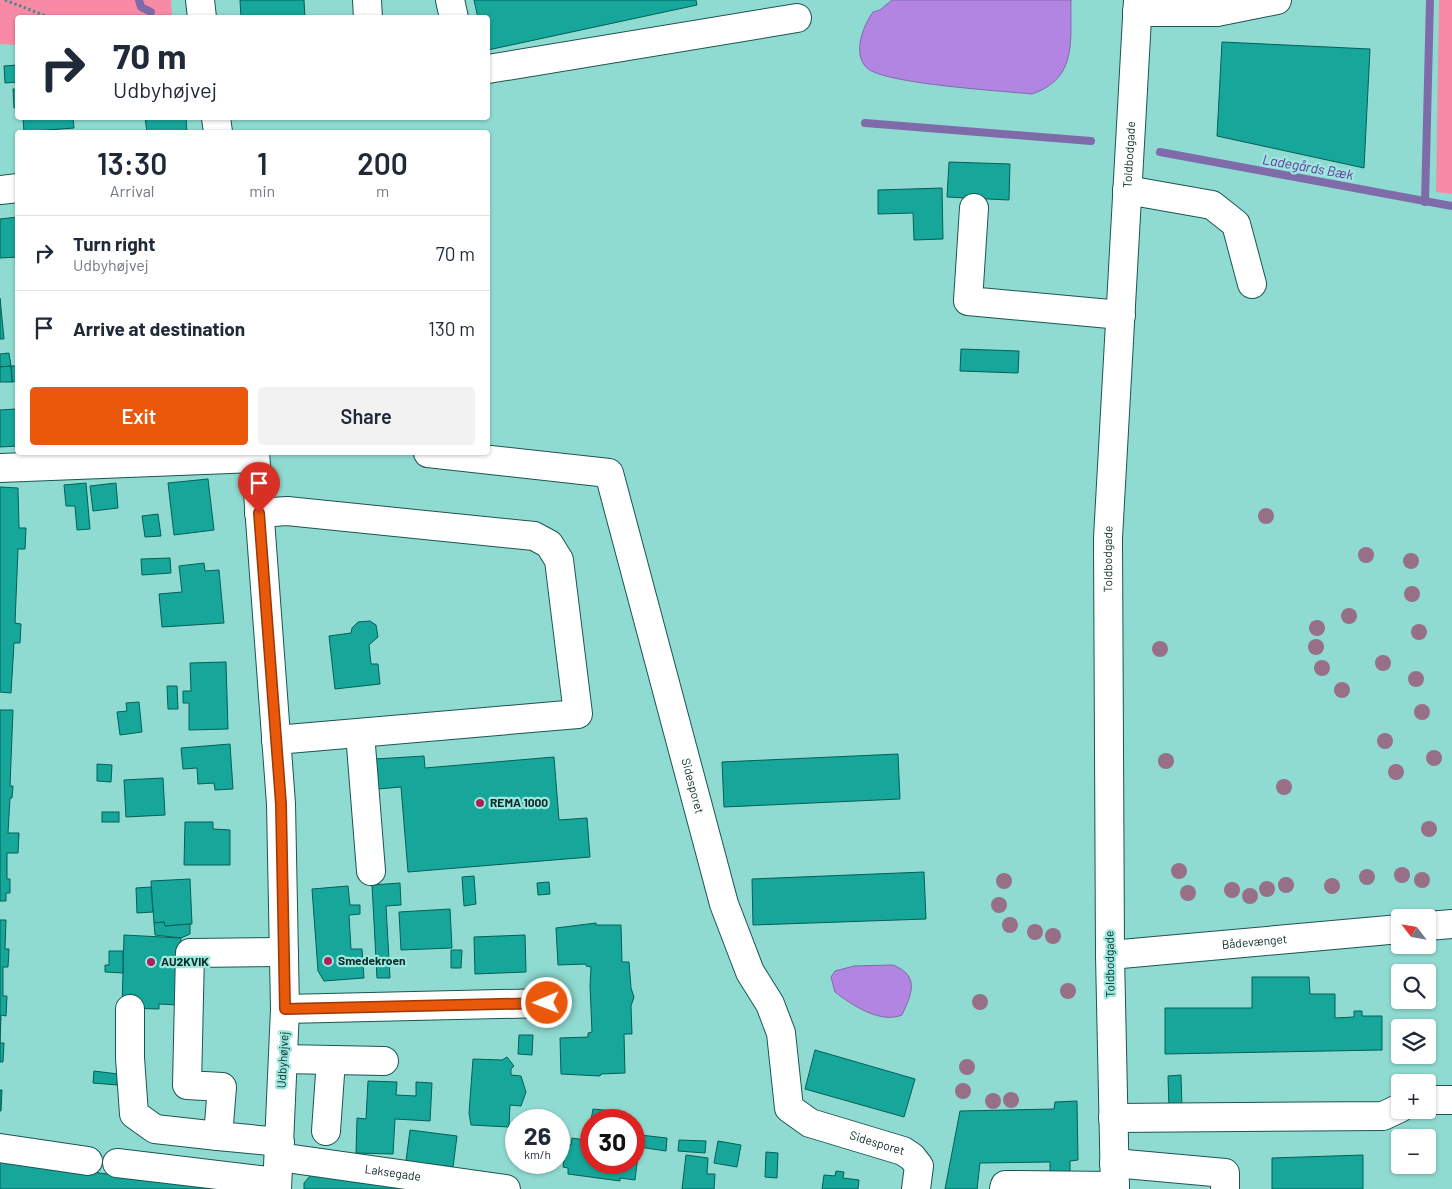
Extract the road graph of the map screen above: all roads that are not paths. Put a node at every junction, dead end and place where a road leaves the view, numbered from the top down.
1 (200, 0) edge
2 (367, 0) edge
3 (450, 0) edge
4 (1276, 0) edge
5 (1138, 6) edge
6 (202, 15) edge
7 (368, 15) edge
8 (453, 15) edge
9 (797, 18) dead end
10 (490, 69) edge
11 (15, 188) edge
12 (0, 190) edge
13 (1127, 190) junction
14 (974, 208) dead end
15 (1252, 284) dead end
16 (1121, 315) junction
17 (255, 455) edge
18 (446, 455) edge
19 (0, 468) edge
20 (259, 513) junction
21 (360, 733) junction
22 (276, 740) junction
23 (371, 871) dead end
24 (1452, 924) edge
25 (1436, 925) edge
26 (1391, 930) edge
27 (284, 952) junction
28 (1110, 956) junction
29 (547, 1003) dead end
30 (139, 1009) dead end
31 (285, 1009) junction
32 (283, 1059) junction
33 (331, 1060) junction
34 (384, 1061) dead end
35 (1436, 1100) edge
36 (1452, 1100) edge
37 (1391, 1112) edge
38 (1113, 1118) junction
39 (326, 1131) dead end
40 (218, 1136) junction
41 (0, 1148) edge
42 (88, 1161) dead end
43 (117, 1163) dead end
44 (278, 1168) edge
45 (1115, 1179) edge
46 (506, 1189) edge
47 (916, 1189) edge
48 (1004, 1189) edge
49 (1225, 1189) edge

1 - 6 street
2 - 7 street
3 - 8 street
4 - 5 street
5 - 13 street, Toldbodgade
9 - 10 street
11 - 12 street
13 - 15 street
13 - 16 street, Toldbodgade
14 - 16 street
16 - 28 street, Toldbodgade
17 - 19 street
17 - 20 street, Udbyhøjvej
18 - 47 street, Sidesporet
20 - 21 street
20 - 22 street, Udbyhøjvej
21 - 22 street
21 - 23 street
22 - 27 street, Udbyhøjvej
24 - 25 street
26 - 28 street, Bådevænget
27 - 31 street, Udbyhøjvej
27 - 40 street
28 - 38 street, Toldbodgade
29 - 31 street
30 - 40 street
31 - 32 street, Udbyhøjvej
32 - 33 street
32 - 44 street, Udbyhøjvej
33 - 34 street
33 - 39 street
35 - 36 street
37 - 38 street
38 - 45 street, Toldbodgade
40 - 44 street
41 - 42 street
43 - 44 street
44 - 46 street, Laksegade
45 - 48 street
45 - 49 street

